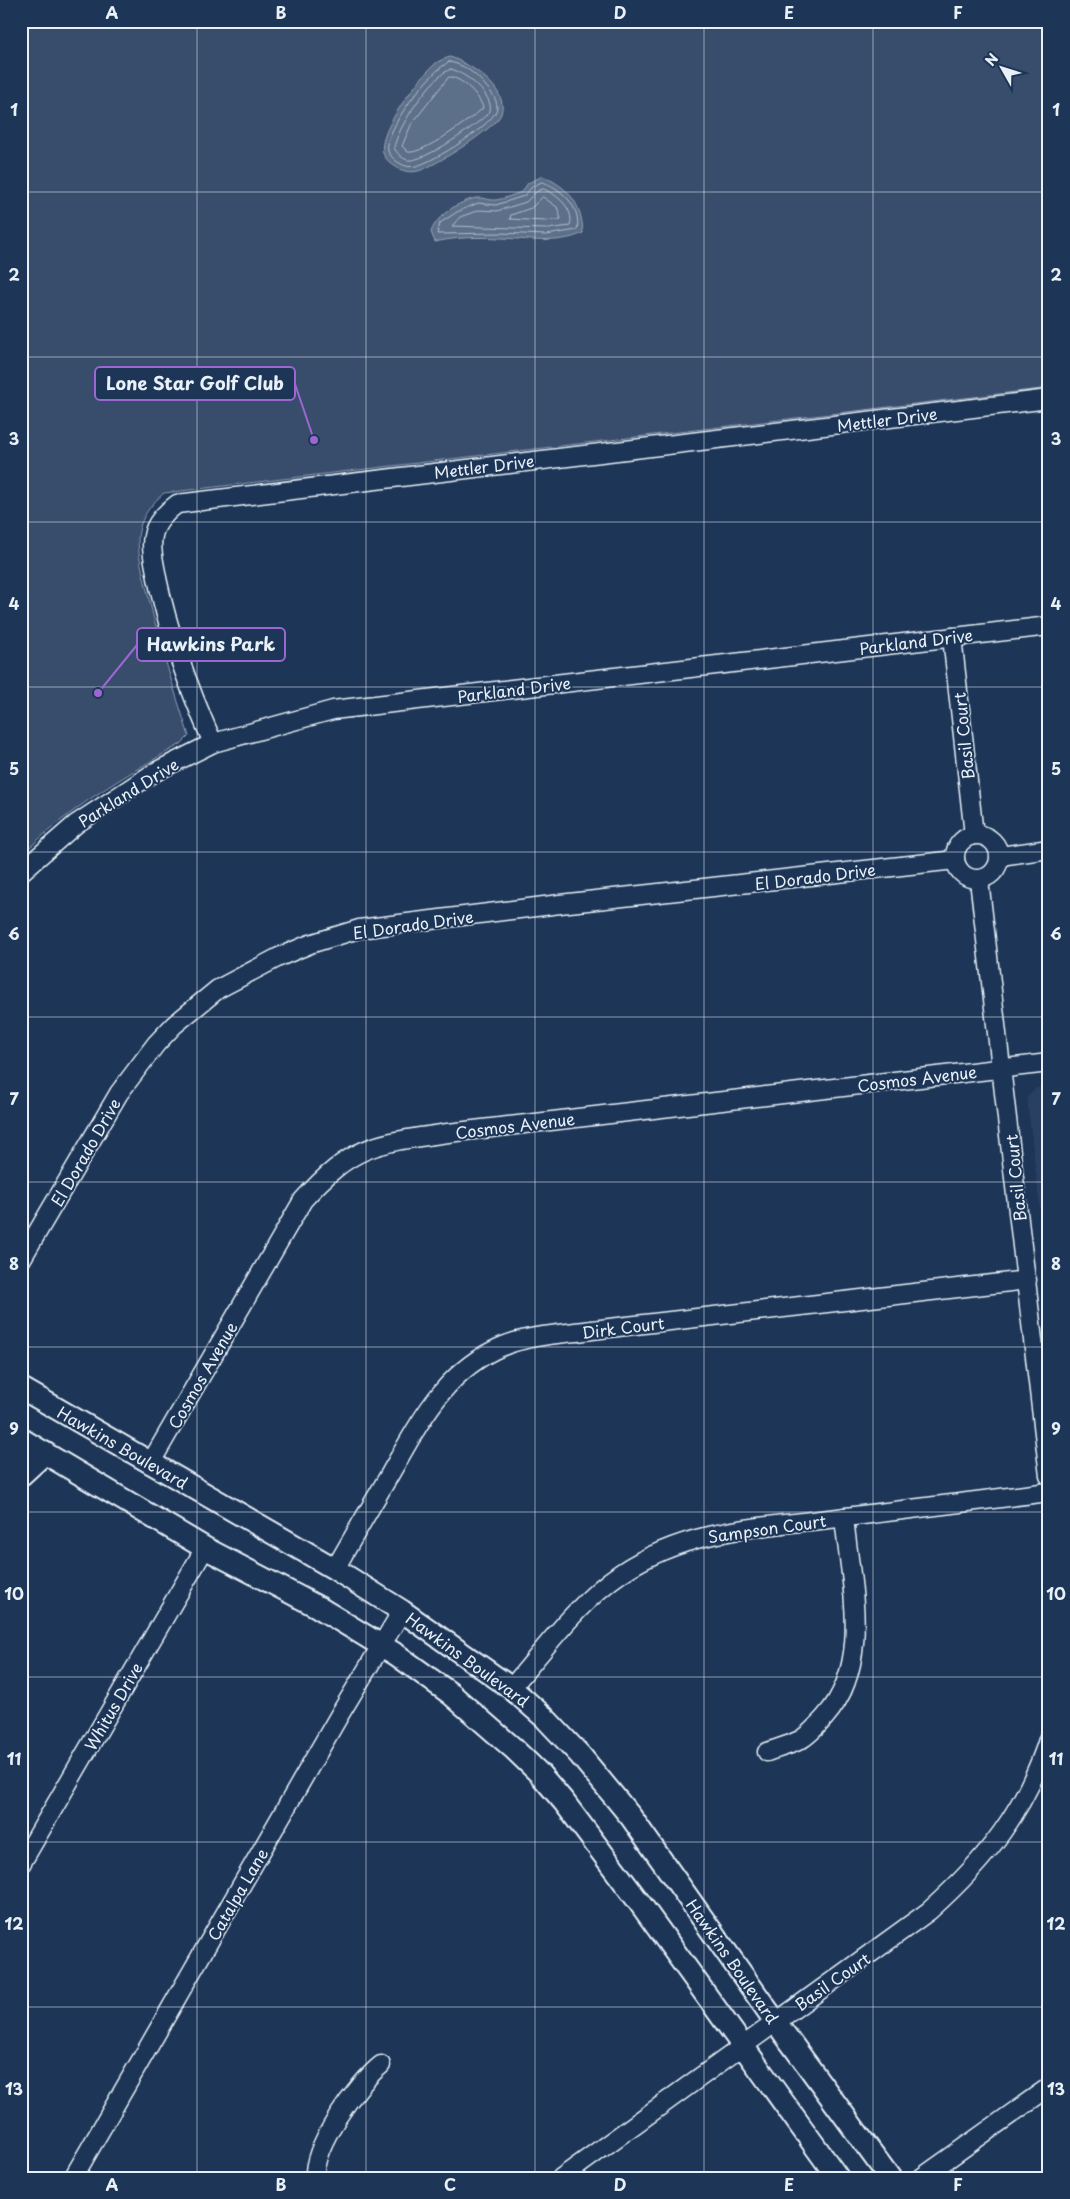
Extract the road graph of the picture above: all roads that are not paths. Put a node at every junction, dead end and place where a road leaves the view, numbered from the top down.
1 (1049, 400) edge
2 (1049, 626) edge
3 (952, 637) junction
4 (214, 743) junction
5 (974, 835) junction
6 (1049, 849) edge
7 (1000, 856) junction
8 (955, 860) junction
9 (21, 872) edge
10 (979, 880) junction
11 (1049, 1063) edge
12 (1003, 1068) junction
13 (21, 1260) edge
14 (1027, 1280) junction
15 (21, 1388) edge
16 (1046, 1418) edge
17 (21, 1439) edge
18 (45, 1453) junction
19 (150, 1464) junction
20 (21, 1475) edge
21 (1049, 1476) edge
22 (1049, 1492) edge
23 (844, 1517) junction
24 (205, 1548) junction
25 (335, 1569) junction
26 (402, 1611) junction
27 (382, 1646) junction
28 (511, 1688) junction
29 (1049, 1737) edge
30 (767, 1752) dead end
31 (21, 1864) edge
32 (775, 2021) junction
33 (742, 2045) junction
34 (381, 2065) dead end
35 (1049, 2086) edge
36 (72, 2178) edge
37 (315, 2178) edge
38 (561, 2178) edge
39 (838, 2178) edge
40 (890, 2178) edge
41 (921, 2178) edge

1 - 4 street, Mettler Drive
2 - 3 street, Parkland Drive
3 - 4 street, Parkland Drive
3 - 5 street, Basil Court
4 - 9 street, Parkland Drive
5 - 7 street
5 - 8 street
6 - 7 street
7 - 10 street
8 - 10 street
8 - 13 street, El Dorado Drive
10 - 12 street, Basil Court
11 - 12 street, Cosmos Avenue
12 - 14 street, Basil Court
12 - 19 street, Cosmos Avenue
14 - 16 street, Basil Court
14 - 25 street, Dirk Court
15 - 19 main road, Hawkins Boulevard
16 - 21 street, Basil Court
17 - 18 main road
18 - 20 main road
18 - 24 main road
19 - 25 main road, Hawkins Boulevard
22 - 23 street, Sampson Court
23 - 28 street, Sampson Court
23 - 30 street
24 - 27 main road
24 - 31 street, Whitus Drive
25 - 26 main road, Hawkins Boulevard
26 - 27 street, Catalpa Lane
26 - 28 main road, Hawkins Boulevard
27 - 33 main road
27 - 36 street, Catalpa Lane
28 - 32 main road, Hawkins Boulevard
29 - 32 street, Basil Court
32 - 33 street, Basil Court
32 - 40 main road, Hawkins Boulevard
33 - 38 street, Basil Court
33 - 39 main road
34 - 37 street
35 - 41 street

